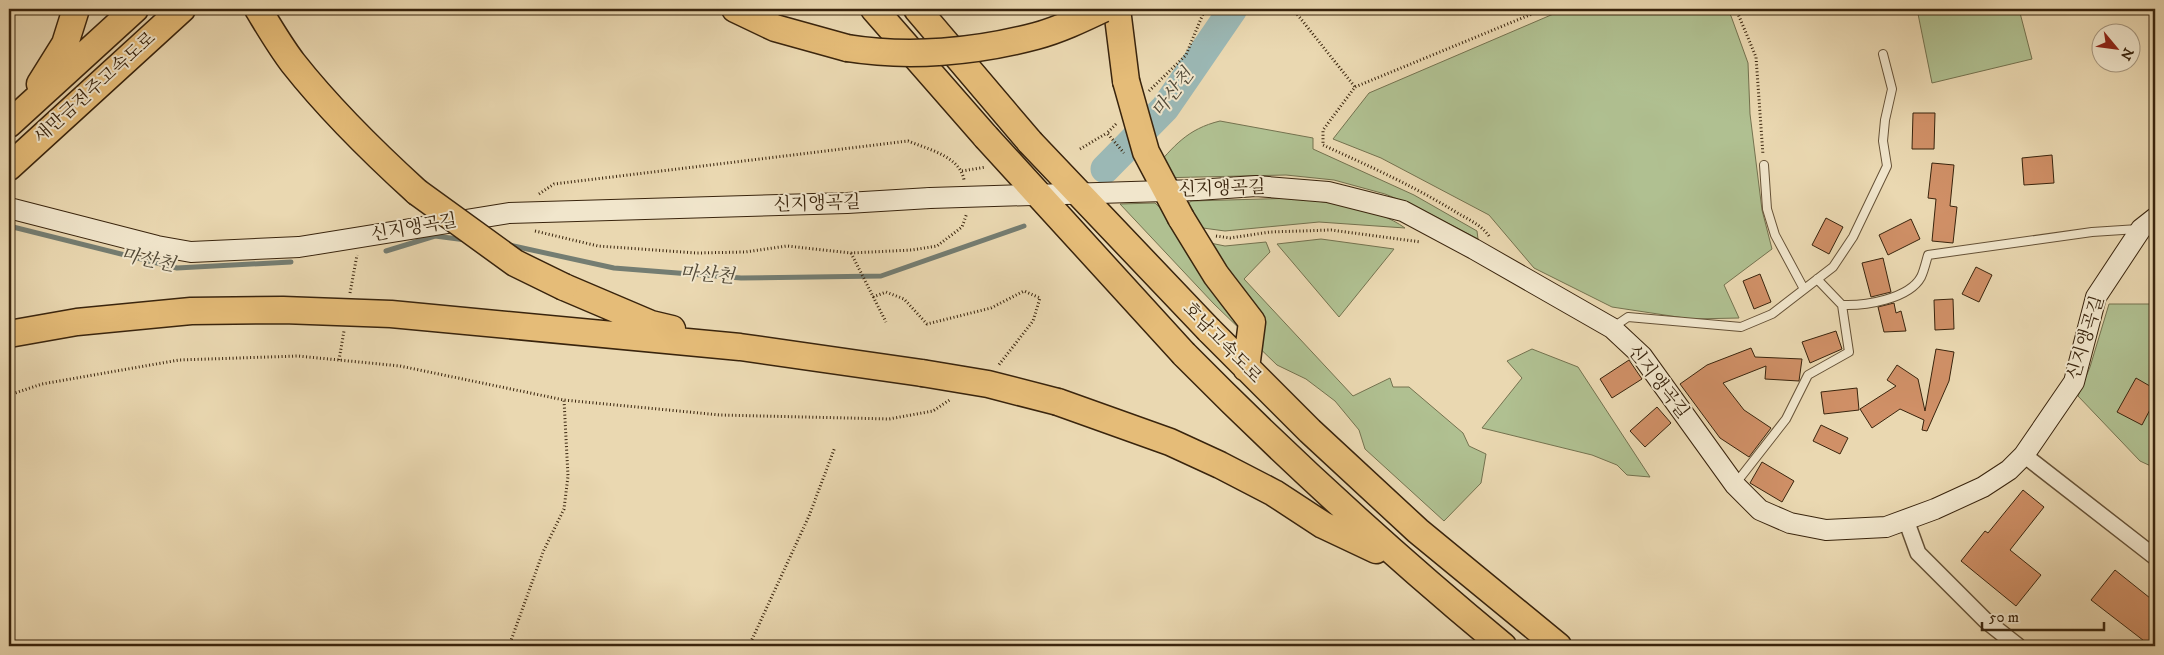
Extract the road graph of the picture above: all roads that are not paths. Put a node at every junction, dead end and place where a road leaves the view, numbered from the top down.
1 (76, 9) edge
2 (135, 9) edge
3 (182, 9) edge
4 (258, 9) edge
5 (735, 9) edge
6 (874, 9) edge
7 (917, 9) edge
8 (1104, 9) edge
9 (1117, 9) edge
10 (1883, 54) dead end
11 (15, 118) edge
12 (1764, 165) road end
13 (9, 166) edge
14 (9, 208) edge
15 (2148, 224) edge
16 (1817, 279) junction
17 (1804, 289) junction
18 (1842, 305) junction
19 (1612, 328) junction
20 (9, 334) edge
21 (740, 347) junction
22 (1246, 368) junction
23 (2024, 455) junction
24 (1735, 485) junction
25 (1906, 520) junction
26 (2155, 557) edge
27 (1406, 564) junction
28 (1503, 646) edge
29 (1558, 646) edge
30 (2018, 646) edge

1 - 11 highway
2 - 11 highway, 새만금전주고속도로
3 - 13 highway, 새만금전주고속도로
4 - 21 highway, bridge
5 - 8 highway, bridge
6 - 27 highway, 호남고속도로, bridge
7 - 22 highway, 호남고속도로, bridge
9 - 22 highway, bridge
10 - 16 lane
12 - 17 lane
14 - 19 street, 신지앵곡길, bridge
15 - 18 lane
15 - 23 street, 신지앵곡길
16 - 17 lane
16 - 18 lane
17 - 19 lane
18 - 24 lane
19 - 24 street, 신지앵곡길
20 - 21 highway
21 - 27 highway, bridge
22 - 29 highway, 호남고속도로
23 - 25 street, 신지앵곡길
23 - 26 street
24 - 25 street, 신지앵곡길
25 - 30 street
27 - 28 highway, 호남고속도로

